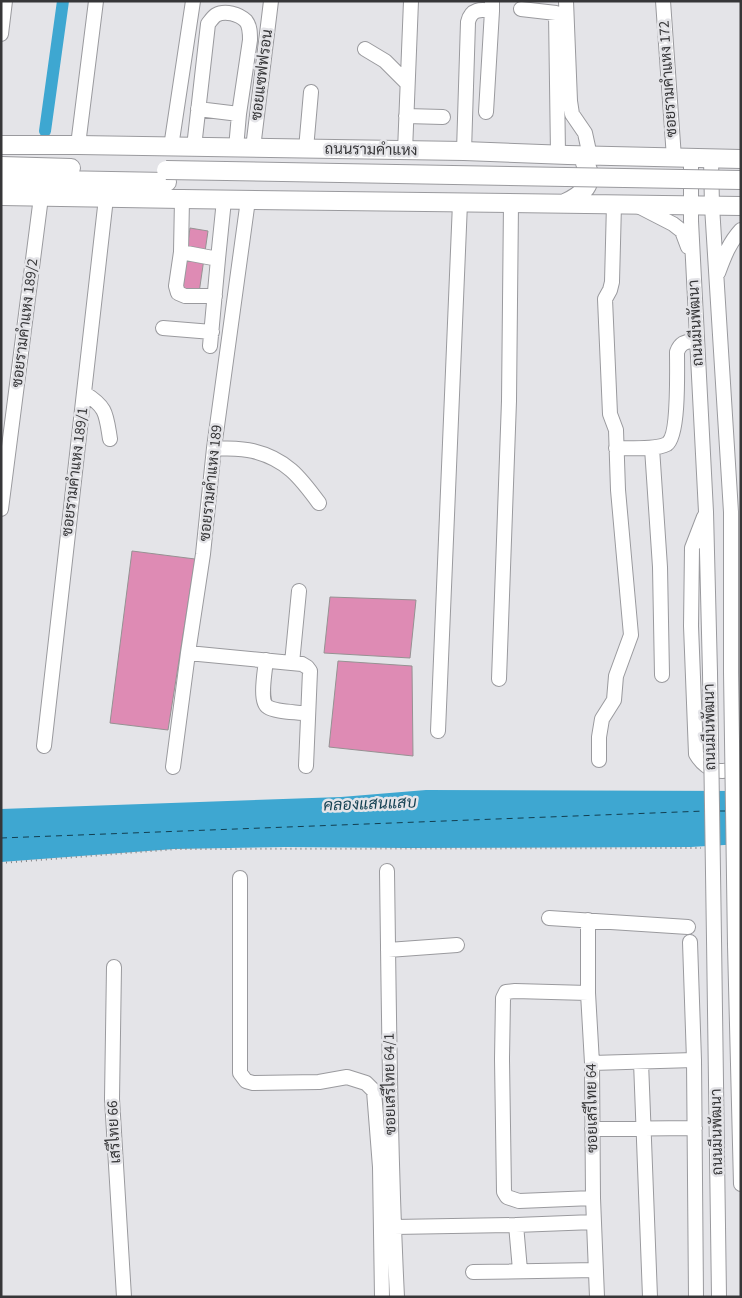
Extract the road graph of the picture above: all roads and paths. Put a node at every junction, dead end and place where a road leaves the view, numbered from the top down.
1 (5, 1) edge
2 (96, 1) edge
3 (193, 1) edge
4 (271, 1) edge
5 (411, 1) edge
6 (566, 1) edge
7 (663, 1) edge
8 (492, 6) edge
9 (556, 7) edge
10 (521, 9) dead end
11 (1, 34) edge
12 (366, 49) dead end
13 (407, 83) junction
14 (311, 92) dead end
15 (198, 109) junction
16 (486, 112) dead end
17 (240, 114) junction
18 (406, 116) junction
19 (443, 118) dead end
20 (1, 145) edge
21 (78, 145) junction
22 (171, 147) junction
23 (194, 148) junction
24 (245, 148) junction
25 (306, 148) junction
26 (405, 151) junction
27 (464, 151) junction
28 (563, 155) junction
29 (590, 156) junction
30 (674, 158) junction
31 (692, 158) junction
32 (711, 159) junction
33 (741, 159) edge
34 (1, 166) edge
35 (166, 176) junction
36 (1, 178) edge
37 (741, 180) edge
38 (741, 191) edge
39 (1, 196) edge
40 (41, 196) junction
41 (106, 198) junction
42 (182, 199) junction
43 (224, 200) junction
44 (248, 200) junction
45 (460, 202) junction
46 (511, 203) junction
47 (565, 203) junction
48 (614, 204) junction
49 (635, 205) junction
50 (691, 205) junction
51 (712, 206) junction
52 (741, 206) edge
53 (741, 230) edge
54 (181, 252) junction
55 (218, 259) junction
56 (693, 262) junction
57 (716, 277) junction
58 (215, 296) junction
59 (163, 328) dead end
60 (212, 332) junction
61 (698, 340) junction
62 (210, 346) dead end
63 (84, 393) junction
64 (110, 439) dead end
65 (214, 448) junction
66 (616, 448) junction
67 (652, 448) junction
68 (319, 503) dead end
69 (1, 509) edge
70 (706, 512) junction
71 (731, 512) junction
72 (741, 531) edge
73 (299, 591) dead end
74 (188, 653) junction
75 (266, 660) junction
76 (292, 663) junction
77 (662, 675) dead end
78 (500, 678) dead end
79 (308, 714) junction
80 (438, 731) dead end
81 (44, 746) dead end
82 (599, 760) dead end
83 (741, 764) edge
84 (306, 766) dead end
85 (173, 767) dead end
86 (708, 848) dead end
87 (1, 863) edge
88 (387, 871) dead end
89 (240, 878) dead end
90 (549, 918) dead end
91 (588, 920) junction
92 (688, 927) dead end
93 (690, 942) dead end
94 (457, 945) dead end
95 (388, 950) junction
96 (114, 967) dead end
97 (588, 994) junction
98 (694, 1060) junction
99 (641, 1062) junction
100 (592, 1063) junction
101 (644, 1128) junction
102 (695, 1128) junction
103 (592, 1130) junction
104 (741, 1184) edge
105 (593, 1198) junction
106 (594, 1222) junction
107 (516, 1226) junction
108 (394, 1227) junction
109 (520, 1270) junction
110 (596, 1270) junction
111 (473, 1272) dead end
112 (124, 1297) edge
113 (382, 1297) edge
114 (397, 1297) edge
115 (597, 1297) edge
116 (650, 1297) edge
117 (696, 1297) edge
118 (719, 1297) edge

1 - 11 street
2 - 21 street
3 - 22 street
4 - 24 street, ซอยแซฟฟรอน
5 - 13 street
6 - 29 street
7 - 30 street, ซอยรามคำแหง 172
8 - 16 street
8 - 27 street
9 - 10 street
9 - 28 street
12 - 13 street
13 - 18 street
14 - 25 street
15 - 17 street
15 - 17 street
15 - 23 street
17 - 24 street
18 - 19 street
18 - 26 street
20 - 21 main road, ถนนรามคำแหง
21 - 22 main road, ถนนรามคำแหง
22 - 23 main road, ถนนรามคำแหง
23 - 24 main road, ถนนรามคำแหง
24 - 25 main road, ถนนรามคำแหง
25 - 26 main road, ถนนรามคำแหง
26 - 27 main road, ถนนรามคำแหง
27 - 28 main road, ถนนรามคำแหง
28 - 29 main road, ถนนรามคำแหง
28 - 47 main road
29 - 30 main road, ถนนรามคำแหง
30 - 31 main road, ถนนรามคำแหง
31 - 32 main road, ถนนรามคำแหง
31 - 50 street, ถนนมีนพัฒนา
32 - 33 main road, ถนนรามคำแหง
32 - 51 street, ถนนมีนพัฒนา
34 - 35 main road, ถนนรามคำแหง
35 - 36 main road, ถนนรามคำแหง
35 - 37 main road, ถนนรามคำแหง, bridge
35 - 38 main road, ถนนรามคำแหง
39 - 40 main road
40 - 41 main road
40 - 69 street, ซอยรามคำแหง 189/2
41 - 42 main road
41 - 63 street, ซอยรามคำแหง 189/1
42 - 43 main road
42 - 54 street
43 - 44 main road
43 - 55 street
44 - 45 main road
44 - 65 street, ซอยรามคำแหง 189
45 - 46 main road
45 - 80 street
46 - 47 main road
46 - 78 street
47 - 48 main road
48 - 49 main road
48 - 66 street
49 - 50 main road
49 - 56 street
50 - 51 main road
50 - 56 street, ถนนมีนพัฒนา
51 - 52 main road
51 - 57 street, ถนนมีนพัฒนา
53 - 57 street
54 - 55 street
54 - 58 street
55 - 58 street
56 - 61 street, ถนนมีนพัฒนา
57 - 71 street, ถนนมีนพัฒนา
58 - 60 street
59 - 60 street
60 - 62 street
61 - 67 street
61 - 70 street, ถนนมีนพัฒนา
63 - 64 street
63 - 81 street, ซอยรามคำแหง 189/1
65 - 68 street
65 - 74 street, ซอยรามคำแหง 189
66 - 67 street
66 - 82 street
67 - 77 street
70 - 83 street
70 - 118 street, ถนนมีนพัฒนา, bridge
71 - 72 street
71 - 104 street, ถนนมีนพัฒนา, bridge
73 - 76 street
74 - 75 street
74 - 85 street, ซอยรามคำแหง 189
75 - 76 street
75 - 79 street
76 - 79 street
79 - 84 street
86 - 87 path
88 - 95 street, ซอยเสรีไทย 64/1
89 - 113 street
90 - 91 street
91 - 92 street
91 - 97 street, ซอยเสรีไทย 64
93 - 98 street
94 - 95 street
95 - 108 street, ซอยเสรีไทย 64/1
96 - 112 street, เสรีไทย 66
97 - 100 street, ซอยเสรีไทย 64
97 - 105 street
98 - 99 street
98 - 102 street
99 - 100 street
99 - 101 street
100 - 103 street, ซอยเสรีไทย 64
101 - 102 street
101 - 103 street
101 - 116 street
102 - 117 street
103 - 105 street, ซอยเสรีไทย 64
105 - 106 street, ซอยเสรีไทย 64
106 - 107 street
106 - 110 street, ซอยเสรีไทย 64
107 - 108 street
107 - 109 street
108 - 114 street, ซอยเสรีไทย 64/1
109 - 110 street
109 - 111 street
110 - 115 street, ซอยเสรีไทย 64

